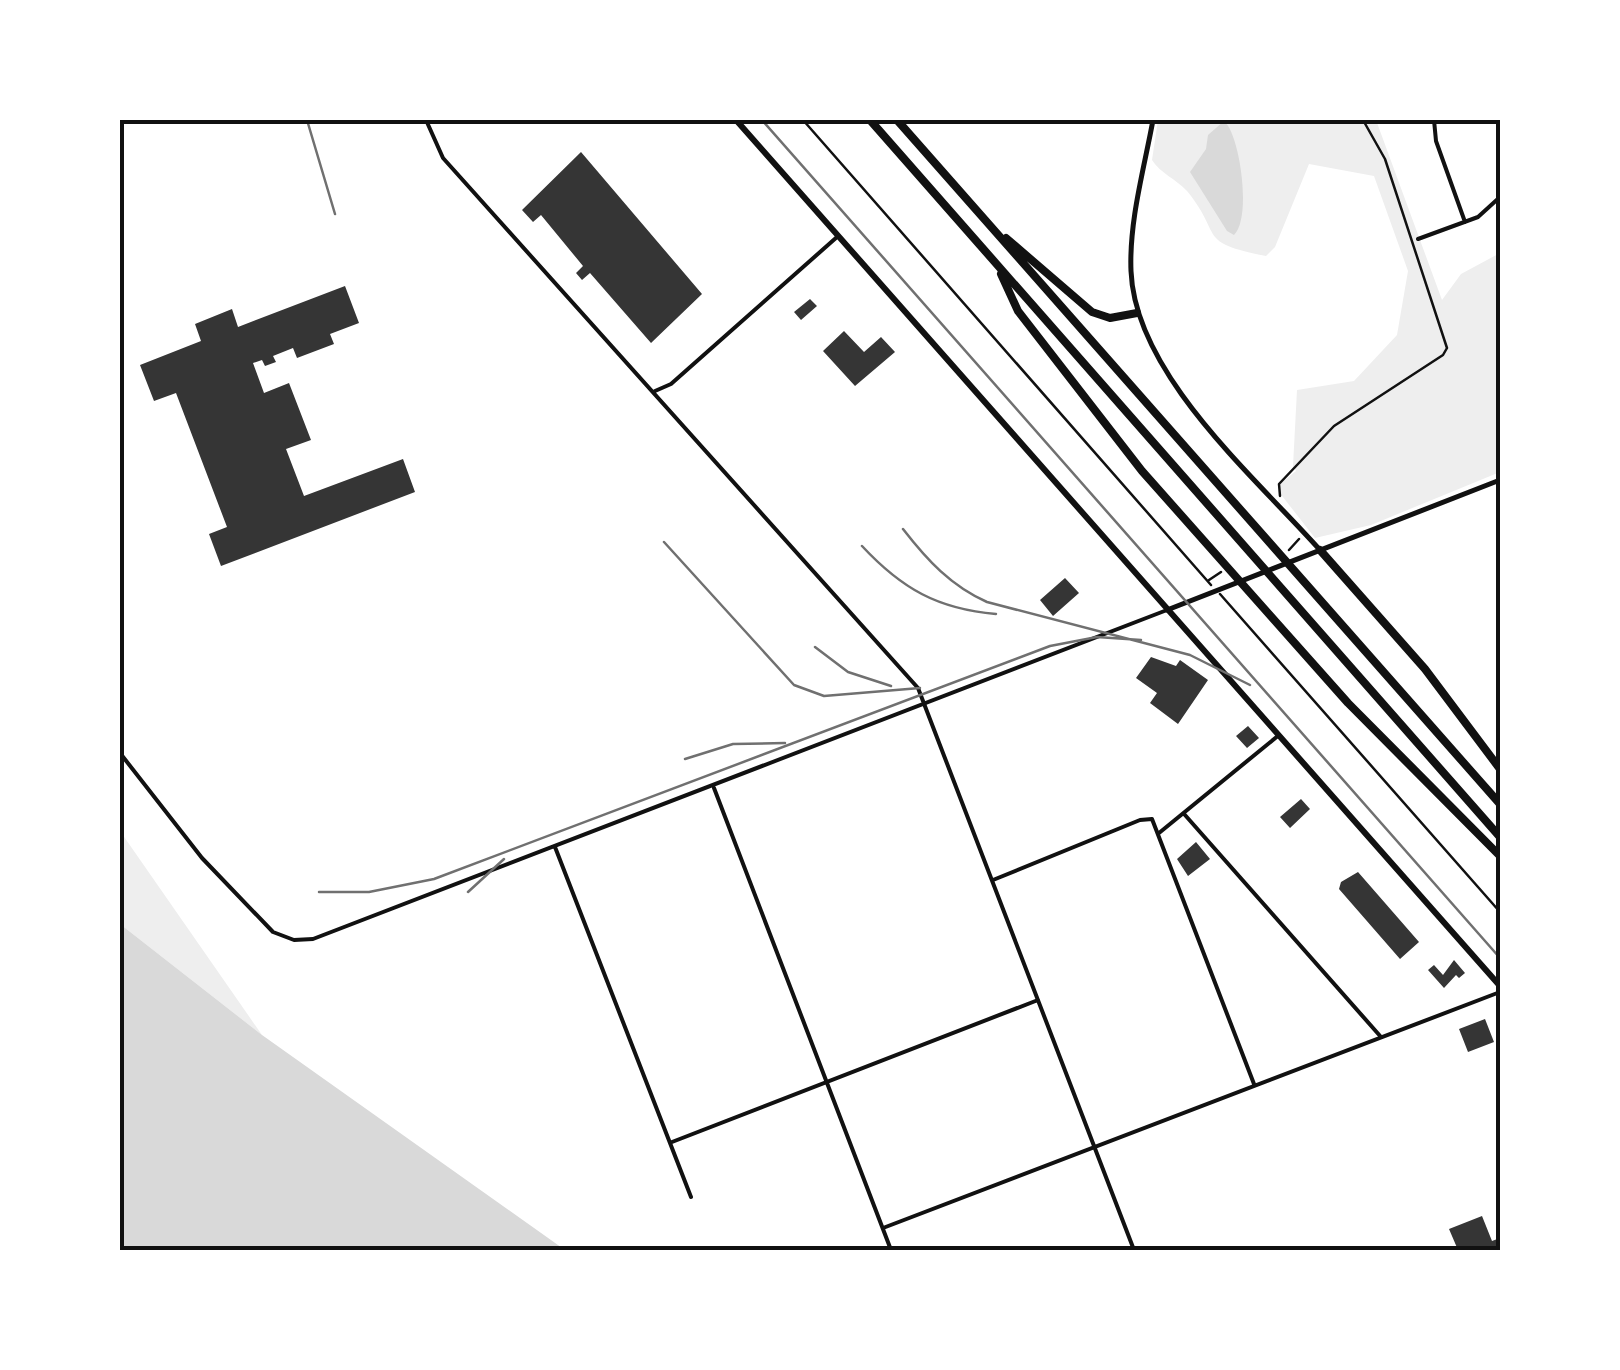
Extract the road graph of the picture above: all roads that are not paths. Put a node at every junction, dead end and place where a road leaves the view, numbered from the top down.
1 (426, 120) edge
2 (736, 120) edge
3 (870, 120) edge
4 (897, 120) edge
5 (1154, 120) edge
6 (1434, 120) edge
7 (1500, 198) edge
8 (1465, 222) junction
9 (988, 224) junction
10 (838, 236) junction
11 (1418, 240) dead end
12 (996, 265) junction
13 (1137, 313) junction
14 (655, 392) junction
15 (1500, 480) edge
16 (1320, 550) junction
17 (1239, 580) junction
18 (1167, 610) junction
19 (923, 704) junction
20 (1279, 735) junction
21 (120, 753) edge
22 (1500, 769) edge
23 (714, 786) junction
24 (1500, 804) edge
25 (1186, 815) junction
26 (1160, 833) junction
27 (1500, 836) edge
28 (555, 848) junction
29 (1500, 856) edge
30 (992, 880) junction
31 (1500, 989) edge
32 (1038, 1000) junction
33 (1381, 1037) junction
34 (826, 1081) junction
35 (1254, 1084) junction
36 (672, 1142) junction
37 (1094, 1148) junction
38 (692, 1197) dead end
39 (882, 1228) junction
40 (891, 1250) edge
41 (1134, 1250) edge

1 - 14 street
2 - 10 main road
3 - 12 highway
4 - 9 highway
5 - 13 street
6 - 8 street
7 - 8 street
8 - 11 street
9 - 13 highway
9 - 24 highway
10 - 14 street
10 - 18 main road
12 - 17 highway
12 - 27 highway
13 - 16 street
14 - 19 street
15 - 16 street
16 - 17 street
16 - 22 highway
17 - 18 street
17 - 29 highway
18 - 19 street
18 - 20 main road
19 - 23 street
19 - 30 street
20 - 25 street
20 - 31 main road
21 - 28 street
23 - 28 street
23 - 34 street
25 - 26 street
25 - 33 street
26 - 30 street
26 - 35 street
28 - 36 street
30 - 32 street
31 - 33 street
32 - 34 street
32 - 37 street
33 - 35 street
34 - 36 street
34 - 39 street
35 - 37 street
36 - 38 street
37 - 39 street
37 - 41 street
39 - 40 street

